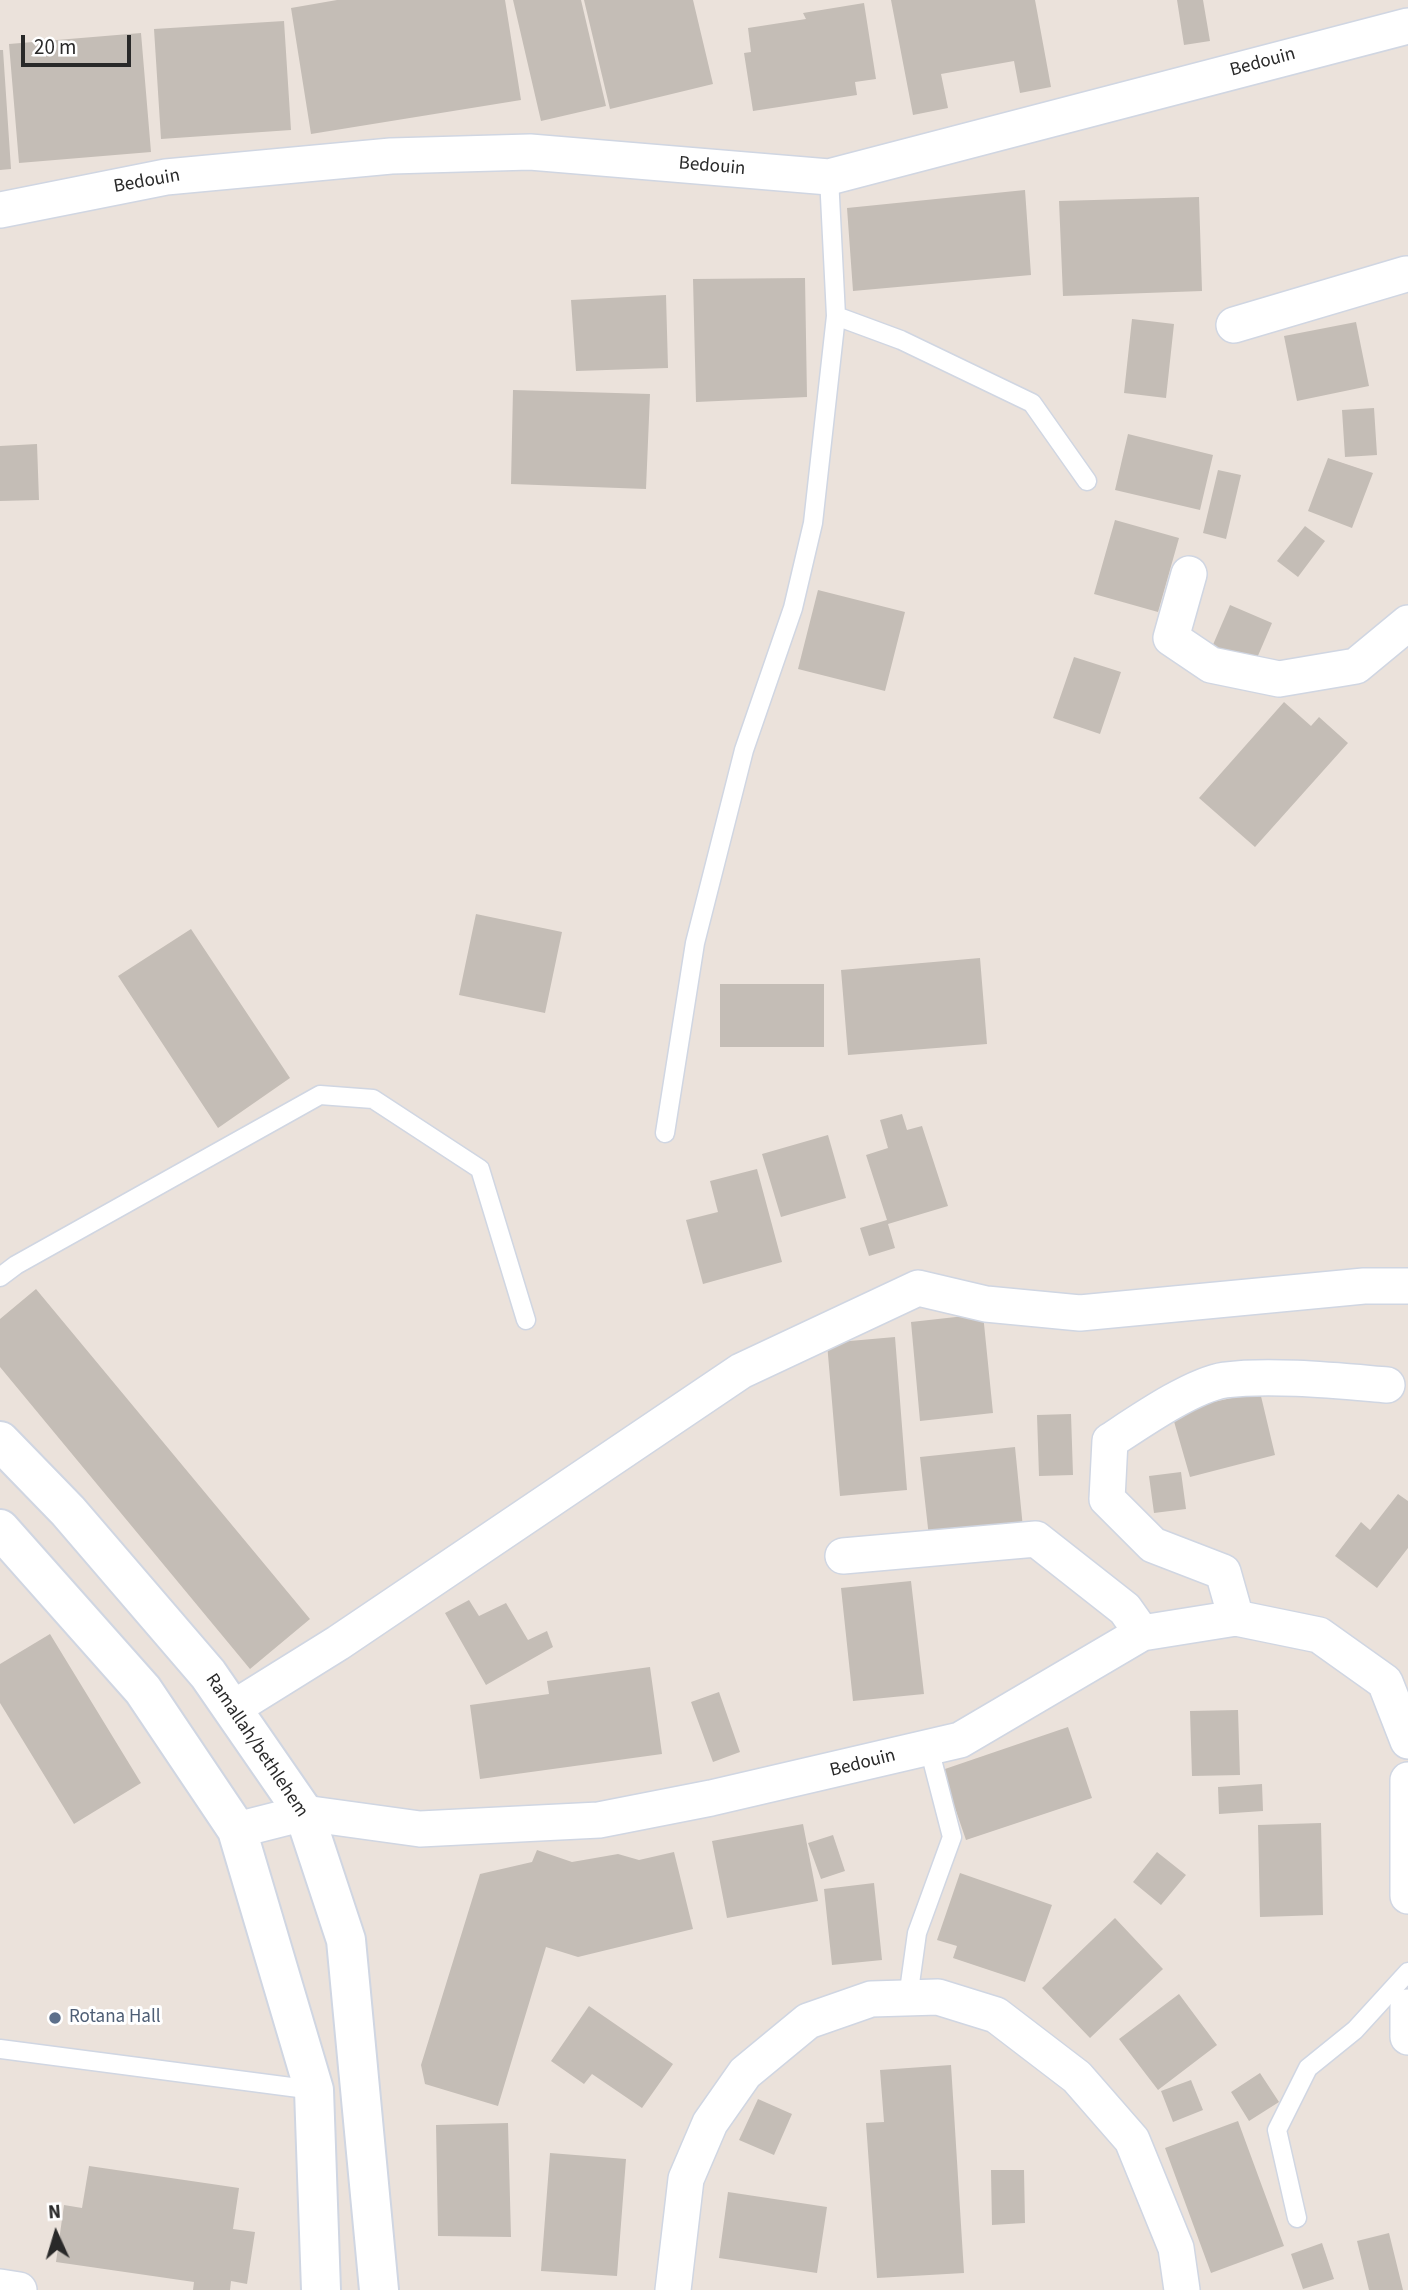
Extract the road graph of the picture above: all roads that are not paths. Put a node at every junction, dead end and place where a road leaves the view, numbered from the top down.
1 (1408, 26) edge
2 (829, 177) junction
3 (0, 210) edge
4 (1407, 267) edge
5 (836, 316) junction
6 (1234, 325) dead end
7 (1087, 481) dead end
8 (1189, 574) dead end
9 (1408, 622) edge
10 (665, 1133) dead end
11 (0, 1277) edge
12 (1408, 1286) edge
13 (526, 1321) dead end
14 (1387, 1385) dead end
15 (0, 1441) edge
16 (0, 1529) edge
17 (843, 1556) dead end
18 (1236, 1618) junction
19 (1142, 1633) junction
20 (232, 1709) junction
21 (1408, 1741) edge
22 (929, 1748) junction
23 (1408, 1780) edge
24 (304, 1813) junction
25 (237, 1830) junction
26 (1408, 1896) edge
27 (1408, 1972) edge
28 (908, 1998) junction
29 (1408, 2007) edge
30 (1408, 2038) edge
31 (0, 2049) edge
32 (314, 2090) junction
33 (1297, 2218) dead end
34 (0, 2287) edge
35 (19, 2290) edge
36 (321, 2290) edge
37 (379, 2290) edge
38 (673, 2290) edge
39 (1182, 2290) edge

1 - 2 street, Bedouin
2 - 3 street, Bedouin
2 - 5 lane
4 - 6 street
5 - 7 lane
5 - 10 lane
8 - 9 street
11 - 13 lane
12 - 20 street
14 - 18 street
15 - 20 main road, Ramallah/bethlehem
16 - 25 main road
17 - 19 street
18 - 19 street, Bedouin
18 - 21 street, Bedouin
19 - 22 street, Bedouin
20 - 24 main road, Ramallah/bethlehem
22 - 24 street, Bedouin
22 - 28 lane
23 - 26 street
24 - 25 street, Bedouin
24 - 37 main road, Ramallah/bethlehem
25 - 32 main road
27 - 33 lane
28 - 38 street
28 - 39 street
29 - 30 street
31 - 32 lane
32 - 36 main road
34 - 35 street

